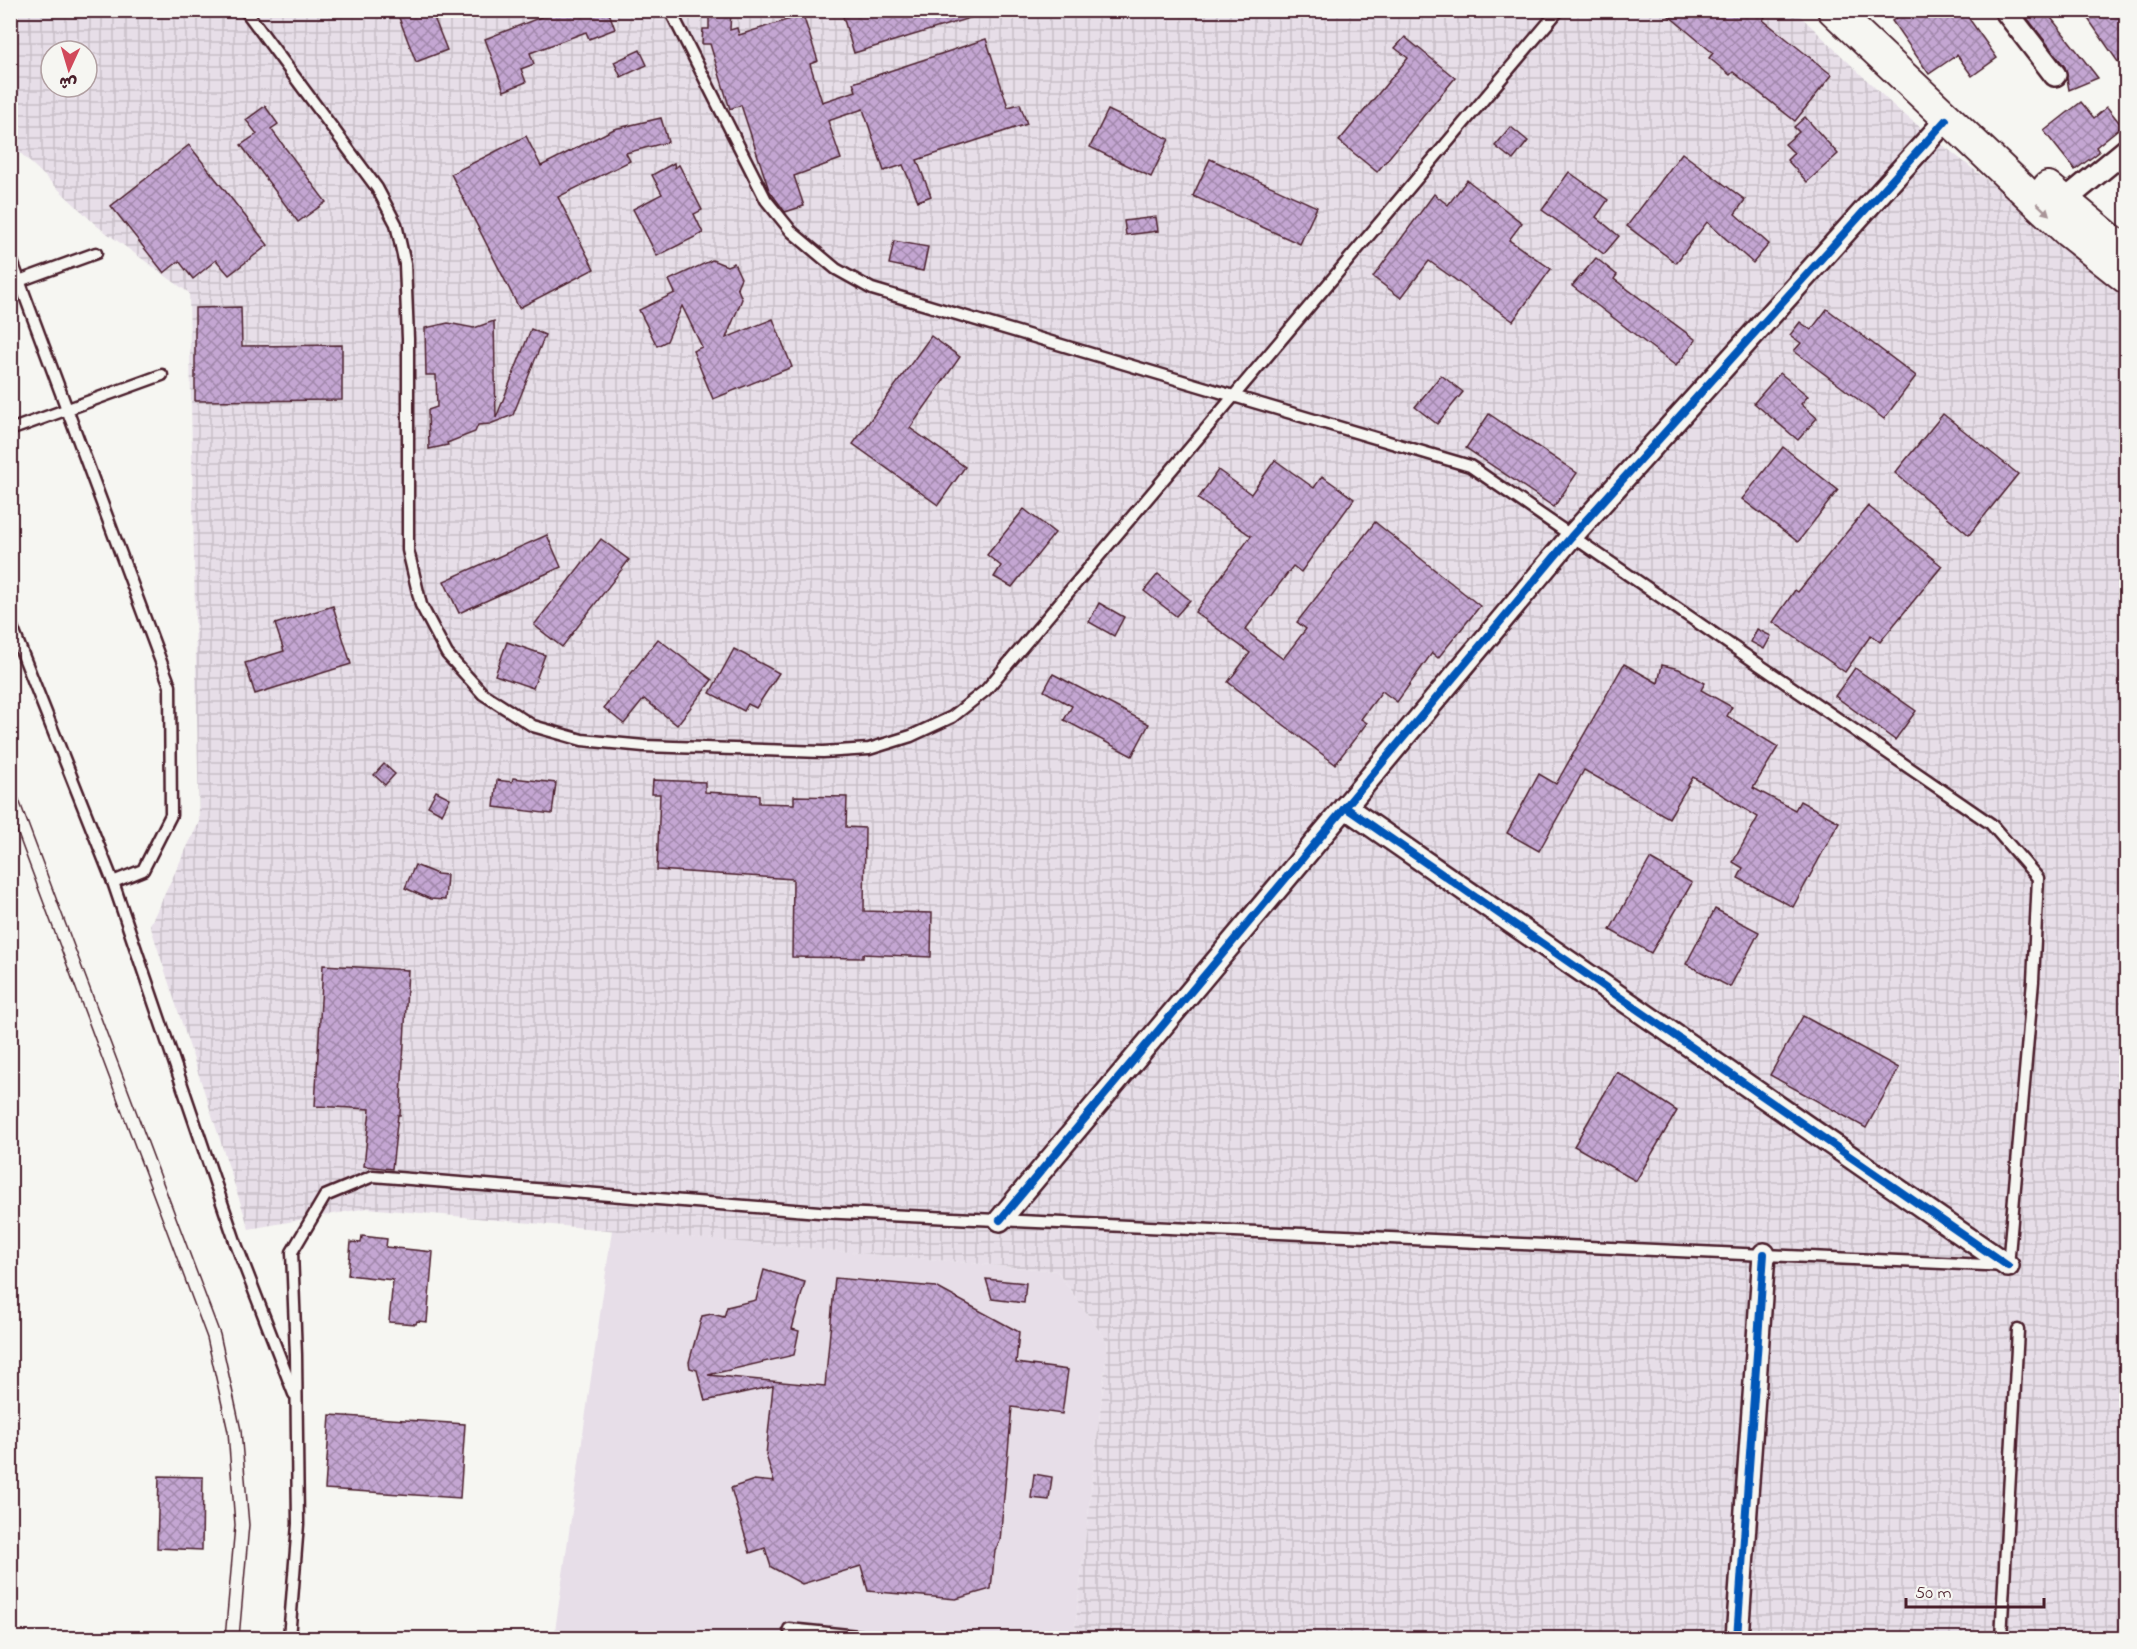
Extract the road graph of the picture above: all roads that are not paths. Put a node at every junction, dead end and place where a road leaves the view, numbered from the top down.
1 (245, 10) edge
2 (670, 10) edge
3 (1559, 10) edge
4 (1833, 10) edge
5 (1860, 10) edge
6 (2005, 10) edge
7 (2055, 75) dead end
8 (1946, 120) junction
9 (2127, 150) edge
10 (2064, 201) junction
11 (2127, 252) edge
12 (96, 253) dead end
13 (10, 256) edge
14 (2127, 278) edge
15 (19, 281) junction
16 (162, 375) dead end
17 (1233, 395) junction
18 (66, 410) junction
19 (10, 430) edge
20 (1571, 537) junction
21 (10, 622) edge
22 (1345, 807) junction
23 (113, 882) junction
24 (1000, 1220) junction
25 (1764, 1254) junction
26 (2008, 1266) junction
27 (2018, 1330) dead end
28 (297, 1403) junction
29 (789, 1629) dead end
30 (289, 1638) edge
31 (878, 1638) edge
32 (1737, 1638) edge
33 (2001, 1638) edge

1 - 17 lane
2 - 17 lane
3 - 17 lane
4 - 8 main road
5 - 10 main road
6 - 7 street
8 -> 14 main road
8 - 20 street
9 - 10 street
10 - 11 main road
12 - 15 lane
13 - 15 lane
15 - 18 lane
16 - 18 lane
17 - 20 lane
18 - 19 lane
18 - 23 lane
20 - 22 street
20 - 26 lane
21 - 23 lane
22 - 24 street
22 - 26 street
23 - 28 lane
24 - 25 lane
24 - 28 lane
25 - 26 lane
25 - 32 street
27 - 33 lane
28 - 30 lane
29 - 31 lane

